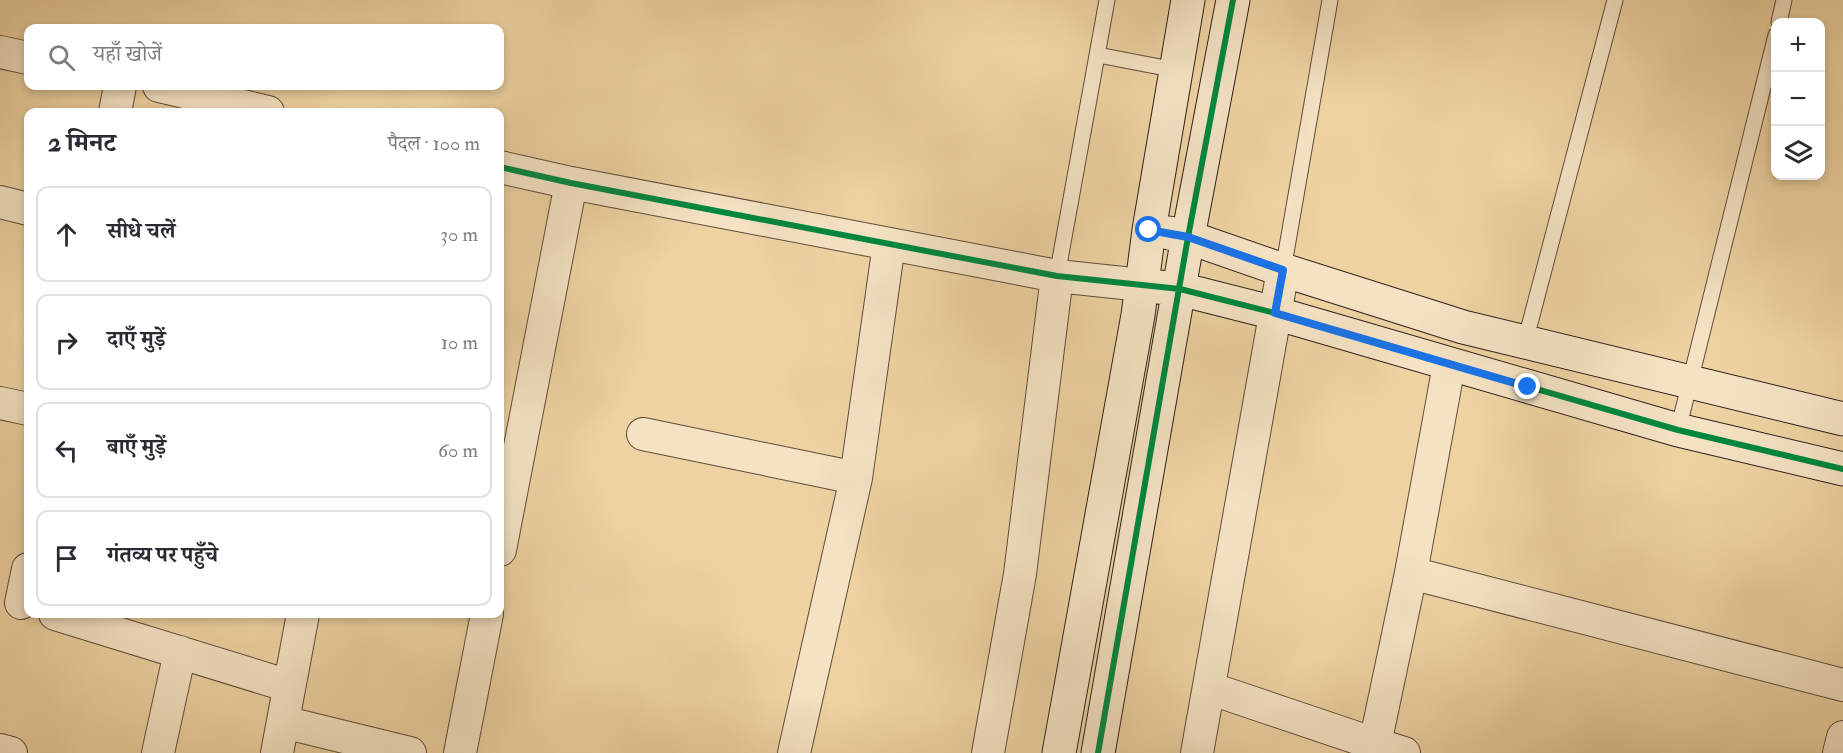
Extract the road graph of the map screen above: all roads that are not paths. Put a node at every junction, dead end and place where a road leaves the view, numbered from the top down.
1 (1107, 0) edge
2 (1188, 0) edge
3 (1233, 0) edge
4 (1330, 0) edge
5 (1616, 0) edge
6 (1784, 0) edge
7 (1780, 18) edge
8 (0, 52) edge
9 (1098, 55) junction
10 (1771, 55) edge
11 (24, 57) edge
12 (1176, 70) junction
13 (119, 90) edge
14 (176, 90) edge
15 (116, 108) edge
16 (250, 108) edge
17 (504, 168) edge
18 (571, 183) junction
19 (0, 202) edge
20 (24, 207) edge
21 (1149, 230) junction
22 (1188, 237) junction
23 (889, 244) junction
24 (1283, 270) junction
25 (1057, 276) junction
26 (1142, 285) junction
27 (1180, 289) junction
28 (1275, 313) junction
29 (1525, 342) junction
30 (1449, 365) junction
31 (1689, 382) junction
32 (0, 403) edge
33 (24, 408) edge
34 (1843, 419) edge
35 (1678, 430) junction
36 (643, 434) dead end
37 (1843, 469) edge
38 (856, 478) junction
39 (504, 529) edge
40 (1411, 573) junction
41 (24, 581) edge
42 (17, 602) edge
43 (68, 618) edge
44 (302, 618) edge
45 (486, 618) edge
46 (180, 652) junction
47 (289, 686) junction
48 (1843, 686) edge
49 (1209, 688) junction
50 (283, 722) junction
51 (1843, 737) edge
52 (0, 750) edge
53 (1384, 750) edge
54 (11, 753) edge
55 (158, 753) edge
56 (277, 753) edge
57 (410, 753) edge
58 (460, 753) edge
59 (794, 753) edge
60 (988, 753) edge
61 (1059, 753) edge
62 (1098, 753) edge
63 (1197, 753) edge
64 (1839, 753) edge

1 - 9 lane
2 - 12 street
3 - 22 street
4 - 24 lane
5 - 29 lane
6 - 7 lane
8 - 11 street
9 - 12 lane
9 - 25 lane
10 - 31 lane
12 - 21 street
13 - 15 street
14 - 16 street
17 - 18 street
18 - 23 street
18 - 39 street
19 - 20 street
21 - 22 street
21 - 26 street
22 - 24 street
22 - 27 street
23 - 25 street
23 - 38 street
24 - 28 street
24 - 29 street
25 - 26 street
25 - 60 street
26 - 27 street
26 - 61 street
27 - 28 street
27 - 62 street
28 - 30 street
28 - 49 street
29 - 31 street
30 - 35 street
30 - 40 street
31 - 34 street
31 - 35 lane
32 - 33 street
35 - 37 street
36 - 38 street
38 - 59 street
40 - 48 street
40 - 53 street
41 - 42 street
43 - 46 street
44 - 47 street
45 - 58 street
46 - 47 street
46 - 55 street
47 - 50 street
49 - 53 street
49 - 63 street
50 - 56 street
50 - 57 street
51 - 64 street
52 - 54 street

